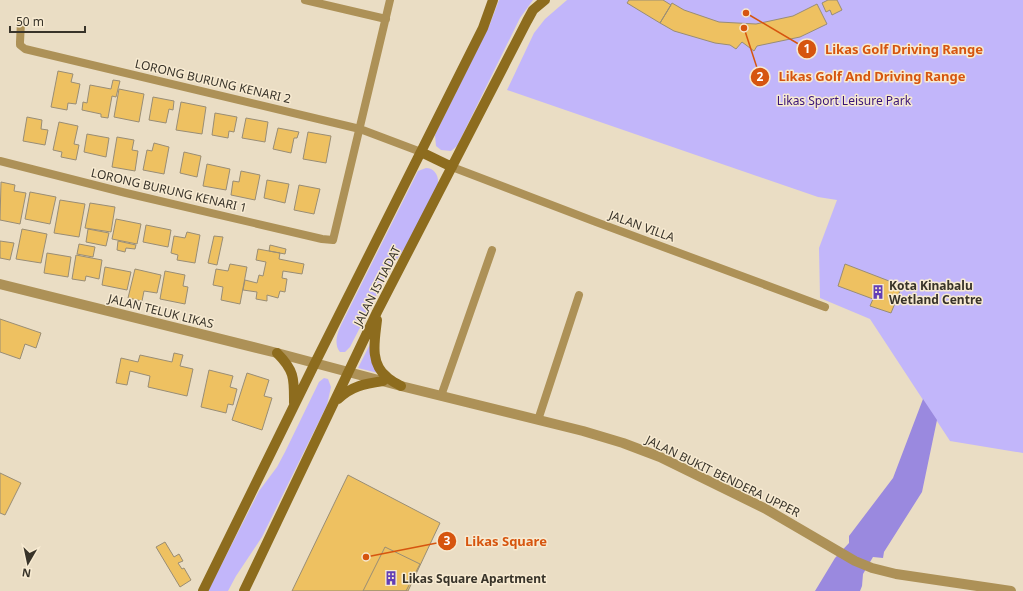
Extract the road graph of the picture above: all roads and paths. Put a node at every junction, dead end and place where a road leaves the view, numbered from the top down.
1 (306, 0) edge
2 (390, 0) edge
3 (493, 0) edge
4 (545, 0) edge
5 (386, 19) junction
6 (21, 22) dead end
7 (360, 129) junction
8 (421, 152) junction
9 (0, 161) edge
10 (452, 167) junction
11 (492, 250) dead end
12 (0, 284) edge
13 (579, 295) dead end
14 (825, 307) dead end
15 (377, 312) junction
16 (277, 354) junction
17 (315, 364) junction
18 (349, 373) junction
19 (383, 381) junction
20 (401, 386) junction
21 (441, 396) junction
22 (335, 402) junction
23 (294, 405) junction
24 (538, 420) junction
25 (959, 587) edge
26 (203, 591) edge
27 (244, 591) edge
28 (1011, 591) edge

1 - 5 street
2 - 5 street
3 - 8 main road, JALAN ISTIADAT
4 - 10 main road, JALAN ISTIADAT
5 - 7 street
6 - 7 street, LORONG BURUNG KENARI 2
7 - 8 street, LORONG BURUNG KENARI 2
7 - 9 street, LORONG BURUNG KENARI 1
8 - 10 main road
8 - 17 main road, JALAN ISTIADAT
10 - 14 street, JALAN VILLA
10 - 15 main road, JALAN ISTIADAT
11 - 21 street
12 - 16 street, JALAN TELUK LIKAS
13 - 24 street
15 - 18 main road, JALAN ISTIADAT
15 - 20 main road
16 - 17 street, JALAN TELUK LIKAS
16 - 23 main road
17 - 18 street, JALAN TELUK LIKAS
17 - 23 main road, JALAN ISTIADAT
18 - 19 street, JALAN BUKIT BENDERA UPPER
18 - 22 main road, JALAN ISTIADAT
19 - 20 street, JALAN BUKIT BENDERA UPPER
19 - 22 main road
20 - 21 street, JALAN BUKIT BENDERA UPPER
21 - 24 street, JALAN BUKIT BENDERA UPPER
22 - 27 main road, JALAN ISTIADAT
23 - 26 main road, JALAN ISTIADAT
24 - 25 street, JALAN BUKIT BENDERA UPPER
25 - 28 street, JALAN BUKIT BENDERA UPPER

